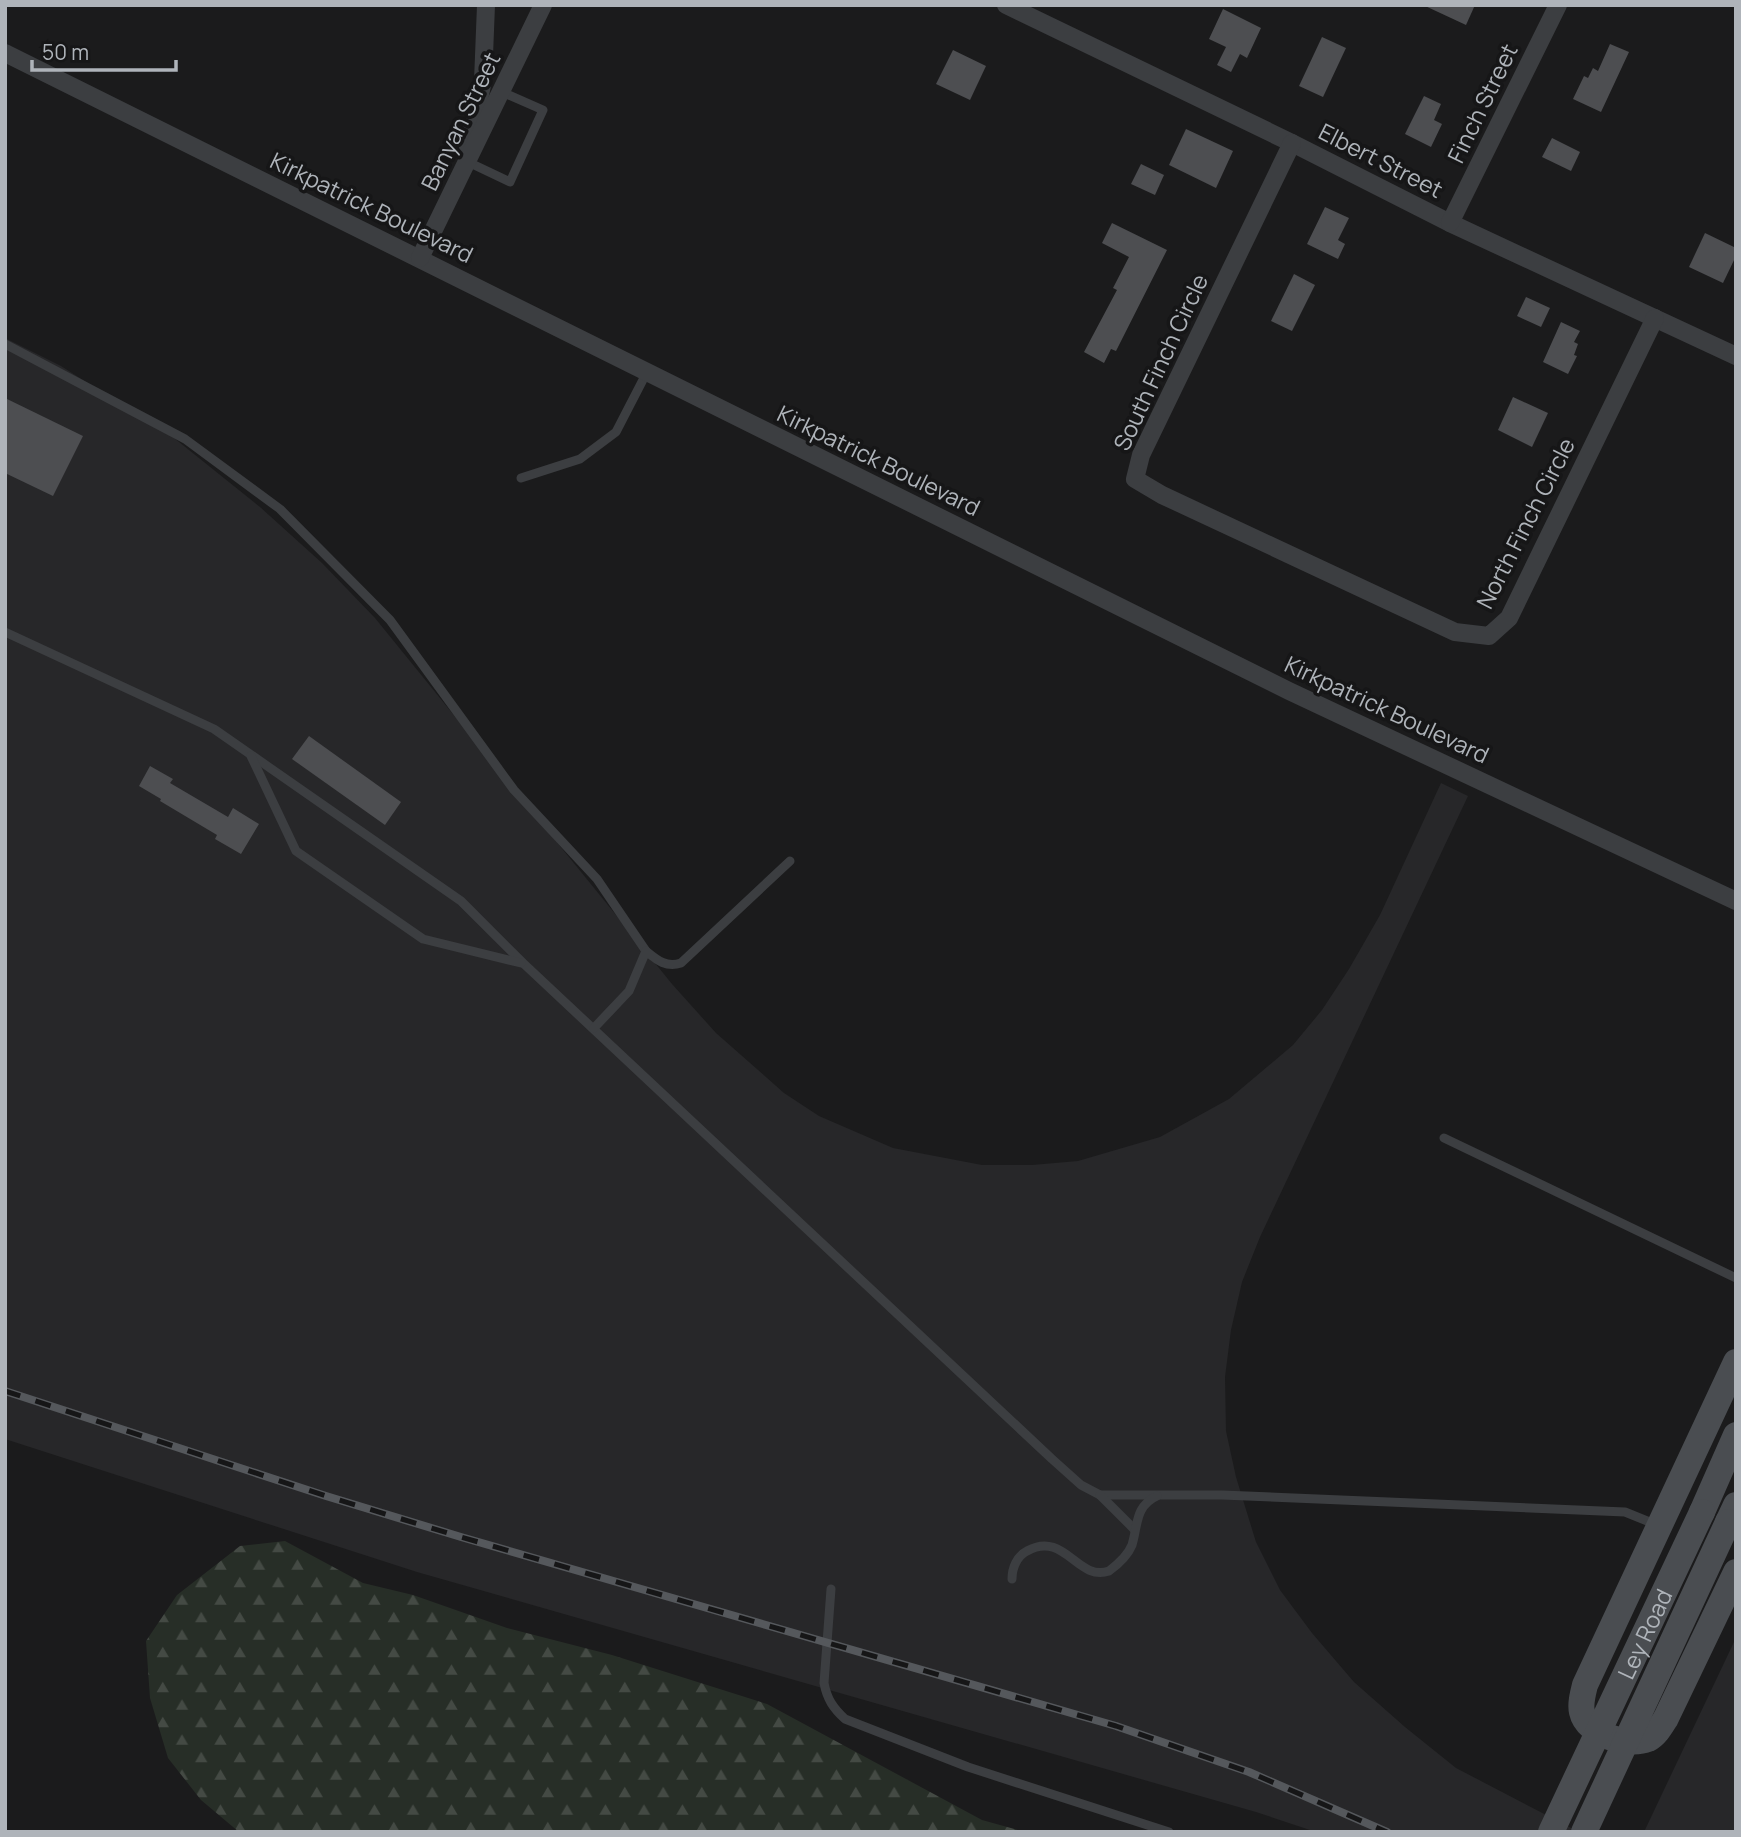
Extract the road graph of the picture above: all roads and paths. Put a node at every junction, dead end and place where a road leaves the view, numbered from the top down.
1 (486, 5) edge
2 (543, 5) edge
3 (1006, 5) edge
4 (1558, 5) edge
5 (5, 53) edge
6 (502, 92) junction
7 (1292, 143) junction
8 (468, 162) junction
9 (460, 180) junction
10 (1450, 223) junction
11 (420, 258) junction
12 (1655, 318) junction
13 (5, 344) edge
14 (1736, 356) edge
15 (647, 372) junction
16 (521, 478) dead end
17 (1335, 575) joint
18 (5, 632) edge
19 (251, 755) junction
20 (790, 862) dead end
21 (1736, 901) edge
22 (646, 951) junction
23 (523, 963) junction
24 (594, 1028) junction
25 (1444, 1138) dead end
26 (1736, 1278) edge
27 (1736, 1362) edge
28 (1736, 1434) edge
29 (1162, 1494) junction
30 (1100, 1495) junction
31 (1732, 1513) edge
32 (1659, 1526) junction
33 (1134, 1529) junction
34 (1736, 1572) edge
35 (1012, 1579) dead end
36 (831, 1590) dead end
37 (1729, 1603) edge
38 (1169, 1832) edge
39 (1551, 1832) edge
40 (1584, 1832) edge

1 - 9 street
2 - 6 street, Banyan Street
3 - 7 street, Elbert Street
4 - 10 street, Finch Street
5 - 11 street, Kirkpatrick Boulevard
6 - 8 street, Banyan Street
6 - 8 lane
7 - 10 street, Elbert Street
7 - 17 street, South Finch Circle
8 - 9 street, Banyan Street
9 - 11 street, Banyan Street
10 - 12 street, Elbert Street
11 - 15 street, Kirkpatrick Boulevard
12 - 14 street, Elbert Street
12 - 17 street, North Finch Circle
13 - 22 lane
15 - 16 lane
15 - 21 street, Kirkpatrick Boulevard
18 - 19 lane
19 - 23 lane
19 - 23 lane
20 - 22 lane
22 - 24 lane
23 - 24 lane
24 - 30 lane
25 - 26 lane
27 - 32 main road
28 - 39 main road, Ley Road, bridge
29 - 30 lane
29 - 32 lane
29 - 33 lane
30 - 33 lane
31 - 40 main road, Ley Road, bridge
32 - 37 main road
33 - 35 lane
34 - 37 main road
36 - 38 lane

